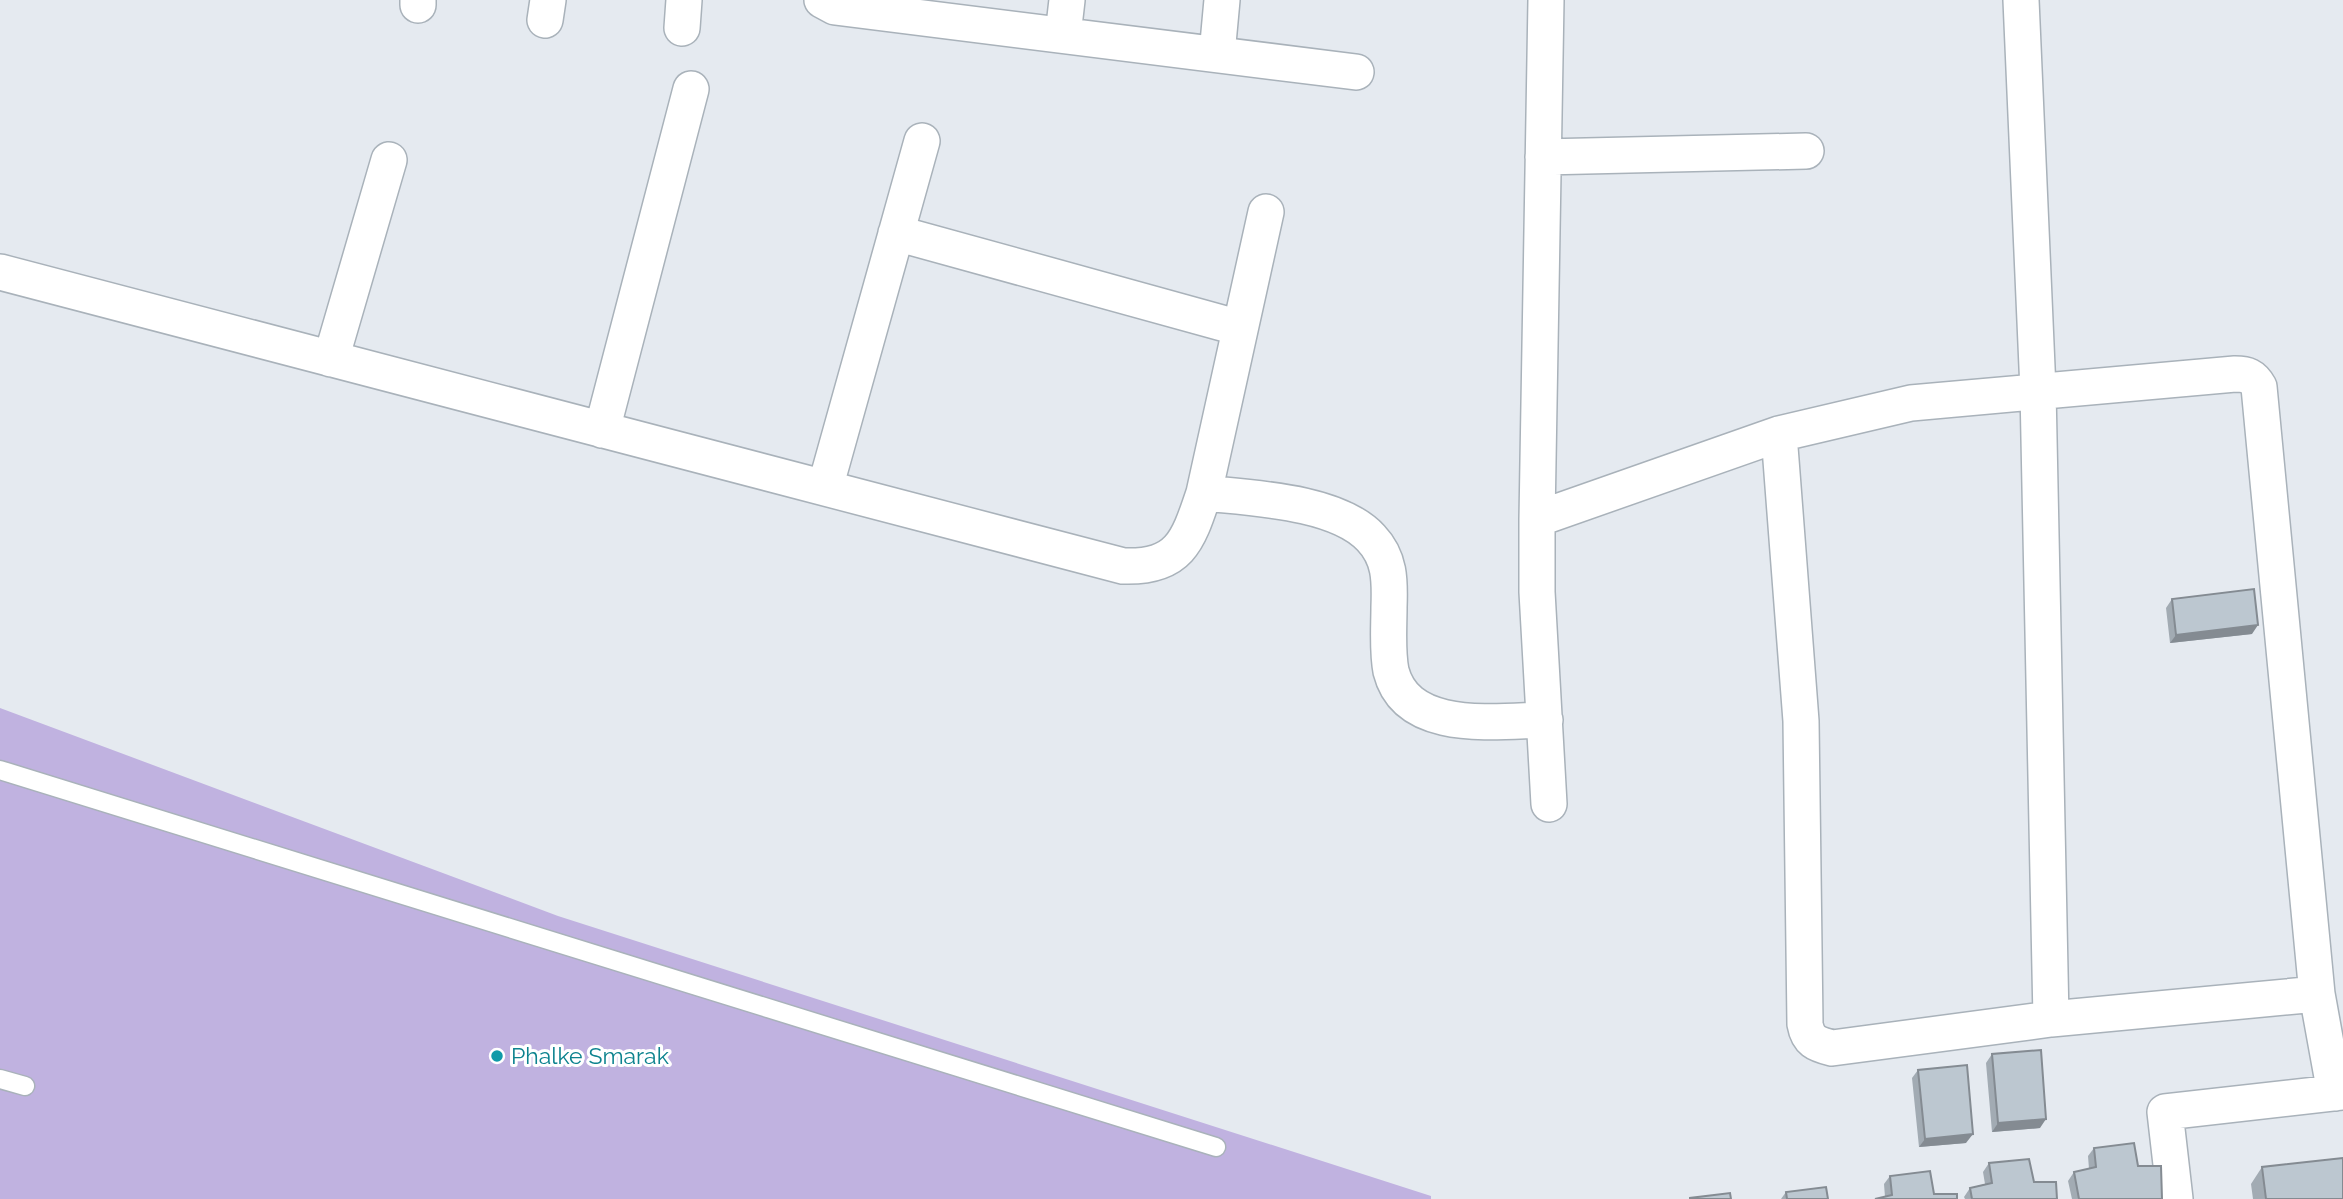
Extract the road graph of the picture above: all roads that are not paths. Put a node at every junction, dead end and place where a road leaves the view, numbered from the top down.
1 (822, 0) edge
2 (1067, 0) edge
3 (1222, 0) edge
4 (1546, 0) edge
5 (2021, 0) edge
6 (913, 8) edge
7 (1063, 35) junction
8 (1217, 54) junction
9 (1356, 72) dead end
10 (691, 89) dead end
11 (922, 141) dead end
12 (1806, 151) dead end
13 (1543, 157) junction
14 (389, 160) dead end
15 (1266, 212) dead end
16 (896, 233) junction
17 (0, 272) edge
18 (1240, 328) junction
19 (331, 359) junction
20 (2038, 390) junction
21 (602, 430) junction
22 (1779, 434) junction
23 (825, 488) junction
24 (1204, 493) junction
25 (1537, 519) junction
26 (1545, 720) junction
27 (0, 770) edge
28 (1549, 804) dead end
29 (2317, 994) junction
30 (2051, 1019) junction
31 (0, 1079) edge
32 (25, 1086) dead end
33 (2339, 1093) edge
34 (1216, 1147) dead end
35 (2175, 1199) edge

1 - 6 street
2 - 7 street
3 - 8 street
4 - 13 street
5 - 20 street
6 - 7 street
7 - 8 street
8 - 9 street
10 - 21 street
11 - 16 street
12 - 13 street
13 - 25 street
14 - 19 street
15 - 18 street
16 - 18 street
16 - 23 street
17 - 19 street
18 - 24 street
19 - 21 street
20 - 22 street
20 - 29 street
20 - 30 street
21 - 23 street
22 - 25 street
22 - 30 street
23 - 24 street
24 - 26 street
25 - 26 street
26 - 28 street
27 - 34 lane
29 - 30 street
29 - 33 street
31 - 32 lane
33 - 35 street

